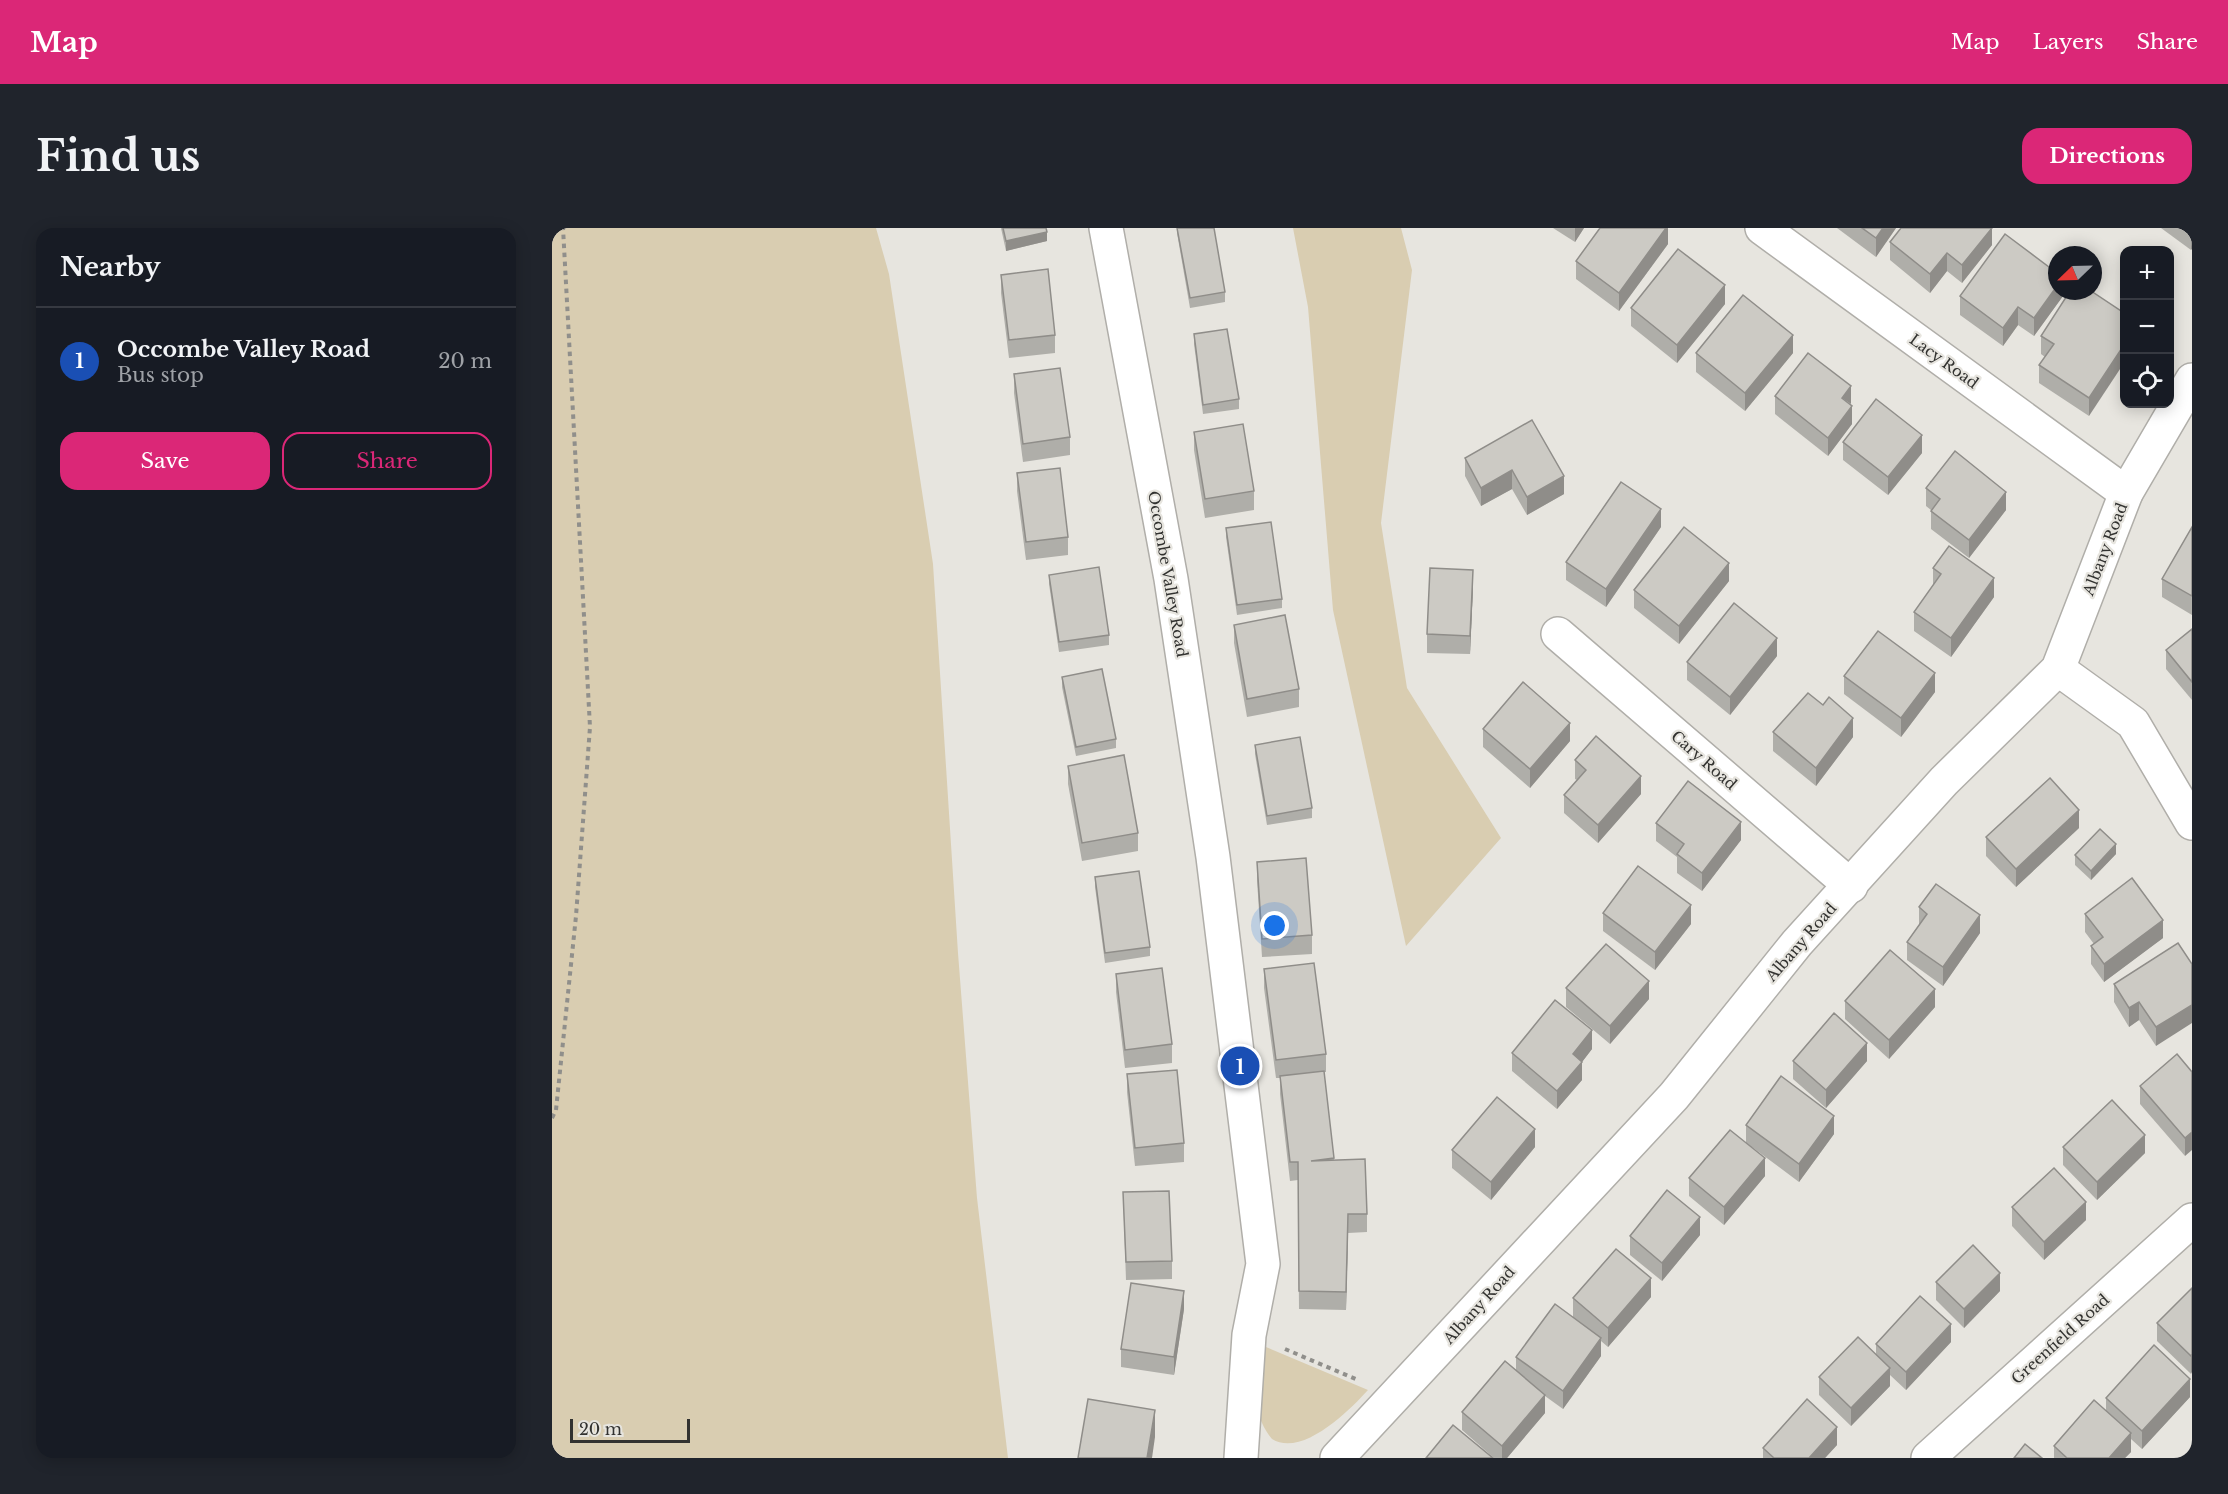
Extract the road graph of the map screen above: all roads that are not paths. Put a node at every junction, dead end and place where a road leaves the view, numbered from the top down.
1 (1106, 228) edge
2 (1762, 228) edge
3 (2192, 380) edge
4 (2126, 493) junction
5 (1558, 634) dead end
6 (2058, 669) junction
7 (2192, 823) edge
8 (1851, 886) junction
9 (2192, 1220) edge
10 (1241, 1458) edge
11 (1337, 1458) edge
12 (1928, 1458) edge

1 - 10 street, Occombe Valley Road
2 - 4 street, Lacy Road
3 - 4 street, Albany Road
4 - 6 street, Albany Road
5 - 8 street, Cary Road
6 - 7 street
6 - 8 street, Albany Road
8 - 11 street, Albany Road
9 - 12 street, Greenfield Road

